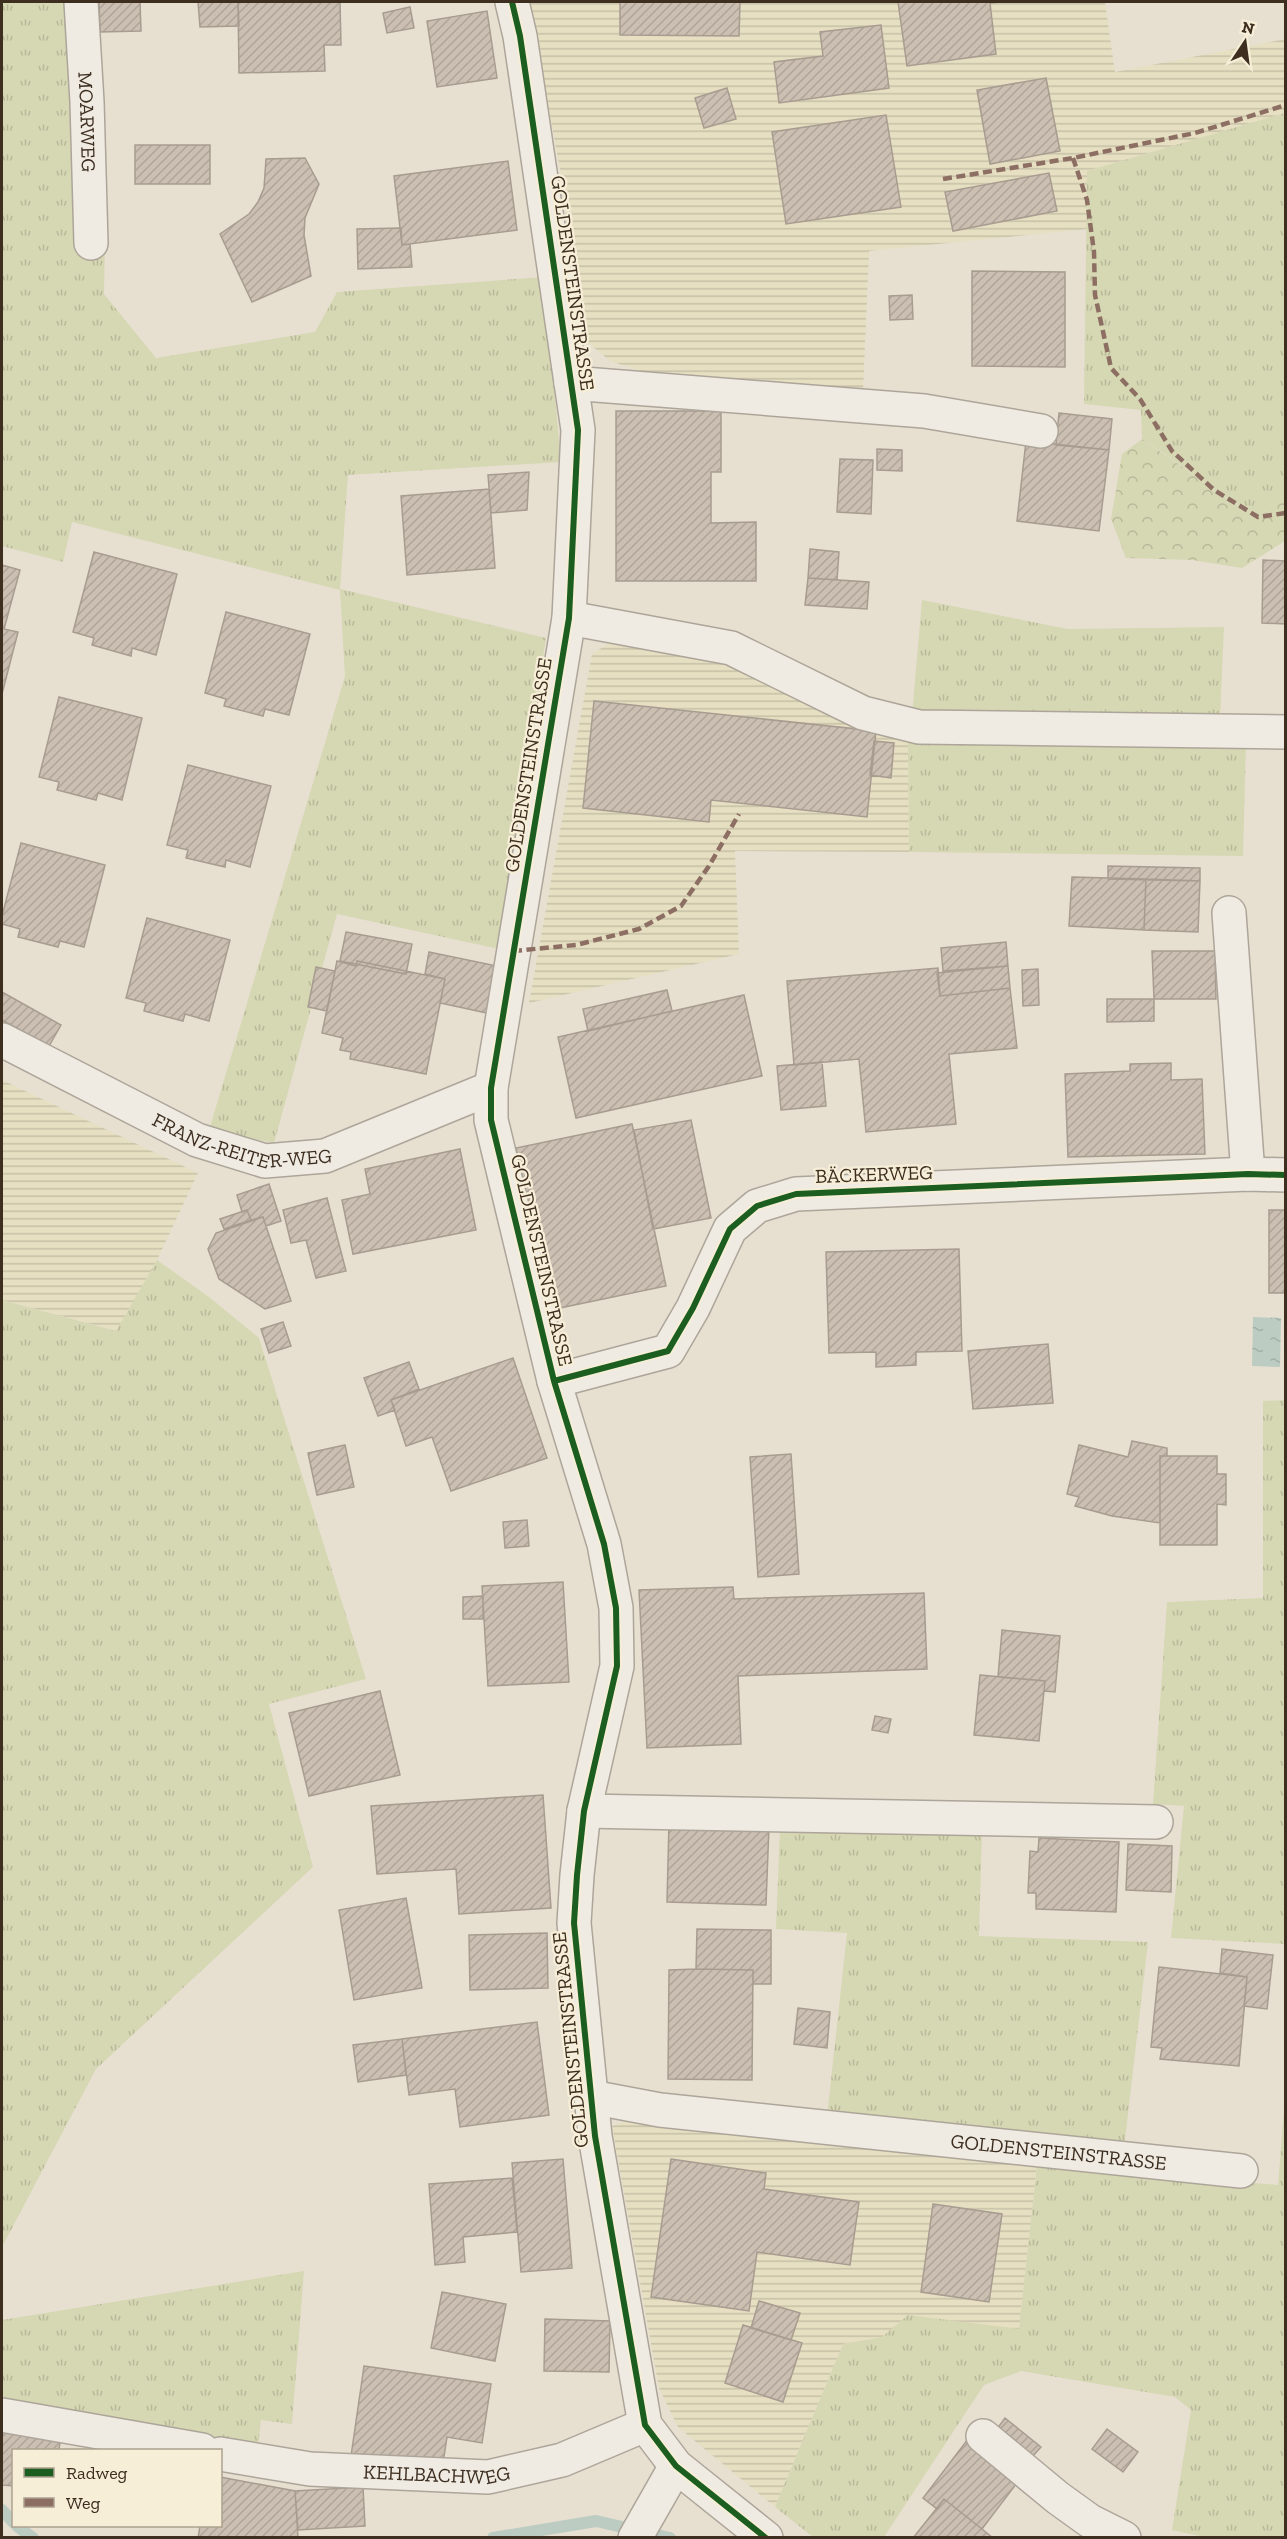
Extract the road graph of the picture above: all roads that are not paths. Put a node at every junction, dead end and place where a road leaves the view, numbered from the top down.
1 (81, 2) edge
2 (512, 2) edge
3 (91, 243) dead end
4 (571, 383) junction
5 (1041, 431) dead end
6 (569, 618) junction
7 (1286, 732) edge
8 (1229, 913) dead end
9 (2, 1040) edge
10 (491, 1088) junction
11 (1248, 1174) junction
12 (1286, 1175) edge
13 (554, 1381) junction
14 (584, 1810) junction
15 (1156, 1822) dead end
16 (591, 2097) junction
17 (1241, 2170) dead end
18 (2, 2415) edge
19 (645, 2425) junction
20 (983, 2436) dead end
21 (191, 2449) edge
22 (222, 2454) edge
23 (675, 2466) junction
24 (635, 2538) edge
25 (766, 2538) edge
26 (1124, 2538) edge

1 - 3 street, MOARWEG
2 - 4 street, GOLDENSTEINSTRASSE
4 - 5 street
4 - 6 street, GOLDENSTEINSTRASSE
6 - 7 street
6 - 10 street, GOLDENSTEINSTRASSE
8 - 11 street
9 - 10 street, FRANZ-REITER-WEG
10 - 13 street, GOLDENSTEINSTRASSE
11 - 12 street, BÄCKERWEG
11 - 13 street, BÄCKERWEG
13 - 14 street, GOLDENSTEINSTRASSE
14 - 15 street
14 - 16 street, GOLDENSTEINSTRASSE
16 - 17 street, GOLDENSTEINSTRASSE
16 - 19 street, GOLDENSTEINSTRASSE
18 - 21 street
19 - 22 street, KEHLBACHWEG
19 - 23 street, GOLDENSTEINSTRASSE
20 - 26 street
23 - 24 street
23 - 25 street, GOLDENSTEINSTRASSE

